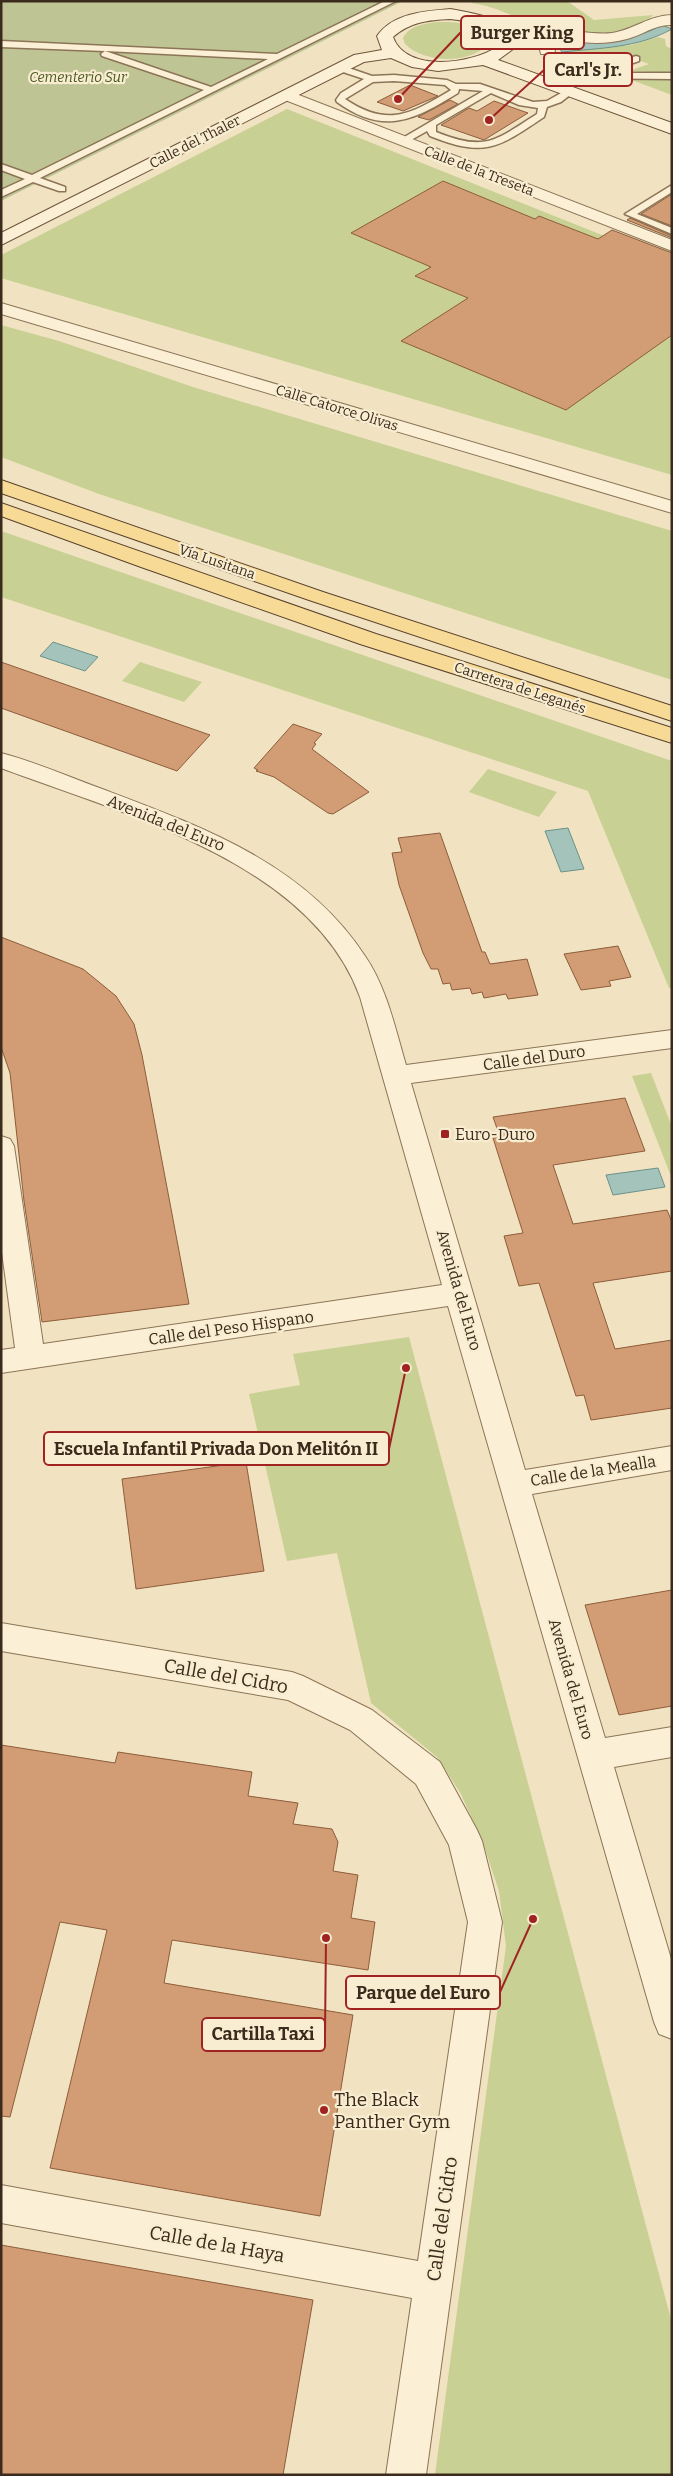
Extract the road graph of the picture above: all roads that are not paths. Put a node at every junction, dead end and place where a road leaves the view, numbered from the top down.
1 (392, 1) edge
2 (447, 1) edge
3 (424, 15) junction
4 (672, 20) edge
5 (1, 44) edge
6 (86, 48) junction
7 (505, 49) junction
8 (392, 52) junction
9 (522, 56) dead end
10 (280, 57) junction
11 (636, 59) dead end
12 (486, 61) junction
13 (340, 68) junction
14 (558, 70) junction
15 (672, 76) edge
16 (371, 79) junction
17 (573, 84) junction
18 (455, 87) junction
19 (212, 90) junction
20 (491, 90) junction
21 (617, 91) dead end
22 (286, 96) junction
23 (544, 105) junction
24 (432, 124) junction
25 (672, 129) edge
26 (404, 142) junction
27 (1, 167) edge
28 (33, 179) junction
29 (79, 180) dead end
30 (672, 188) edge
31 (62, 189) junction
32 (1, 194) edge
33 (44, 198) dead end
34 (630, 214) junction
35 (615, 224) junction
36 (672, 230) edge
37 (1, 240) edge
38 (672, 246) edge
39 (1, 295) edge
40 (1, 308) edge
41 (1, 486) edge
42 (672, 493) edge
43 (672, 507) edge
44 (1, 509) edge
45 (433, 634) junction
46 (368, 639) junction
47 (672, 701) edge
48 (672, 714) edge
49 (672, 736) edge
50 (672, 752) edge
51 (1, 760) edge
52 (670, 1043) edge
53 (397, 1076) junction
54 (1, 1146) edge
55 (460, 1293) junction
56 (31, 1358) junction
57 (1, 1362) edge
58 (672, 1458) edge
59 (515, 1484) junction
60 (1, 1637) edge
61 (672, 1742) edge
62 (594, 1755) junction
63 (672, 2022) edge
64 (1, 2204) edge
65 (432, 2283) junction
66 (406, 2475) edge

1 - 10 lane
2 - 3 street
3 - 7 street
3 - 8 street
4 - 14 street
5 - 6 lane
6 - 10 lane
6 - 19 lane
7 - 9 street
7 - 12 street
8 - 12 street
8 - 13 street, Calle del Thaler
10 - 19 lane
11 - 14 lane
12 - 17 street
13 - 16 lane
13 - 22 street, Calle del Thaler
14 - 17 street
15 - 17 lane
16 - 18 lane
16 - 18 lane
17 - 21 street
17 - 23 lane
17 - 25 street
18 - 20 lane
19 - 28 lane
20 - 23 lane
20 - 24 lane
22 - 26 street, Calle de la Treseta
22 - 37 street, Calle del Thaler
23 - 24 lane
24 - 26 lane
26 - 35 street, Calle de la Treseta
27 - 28 lane
28 - 31 lane
28 - 32 lane
29 - 31 street
30 - 34 lane
31 - 33 street
34 - 35 lane
34 - 36 lane
35 - 38 street, Calle de la Treseta
39 - 42 street, Calle Catorce Olivas
40 - 43 street, Calle Catorce Olivas
41 - 45 main road, Vía Lusitana
44 - 46 main road, Vía Lusitana
45 - 47 main road
45 - 48 main road, Carretera de Leganés
46 - 49 main road, Carretera de Leganés
46 - 50 main road
51 - 53 street, Avenida del Euro
52 - 53 street, Calle del Duro
53 - 55 street, Avenida del Euro
54 - 56 street
55 - 56 street, Calle del Peso Hispano
55 - 59 street, Avenida del Euro
56 - 57 street, Calle del Peso Hispano
58 - 59 street, Calle de la Mealla
59 - 62 street, Avenida del Euro
60 - 65 street, Calle del Cidro
61 - 62 street
62 - 63 street, Avenida del Euro
64 - 65 street, Calle de la Haya
65 - 66 street, Calle del Cidro

